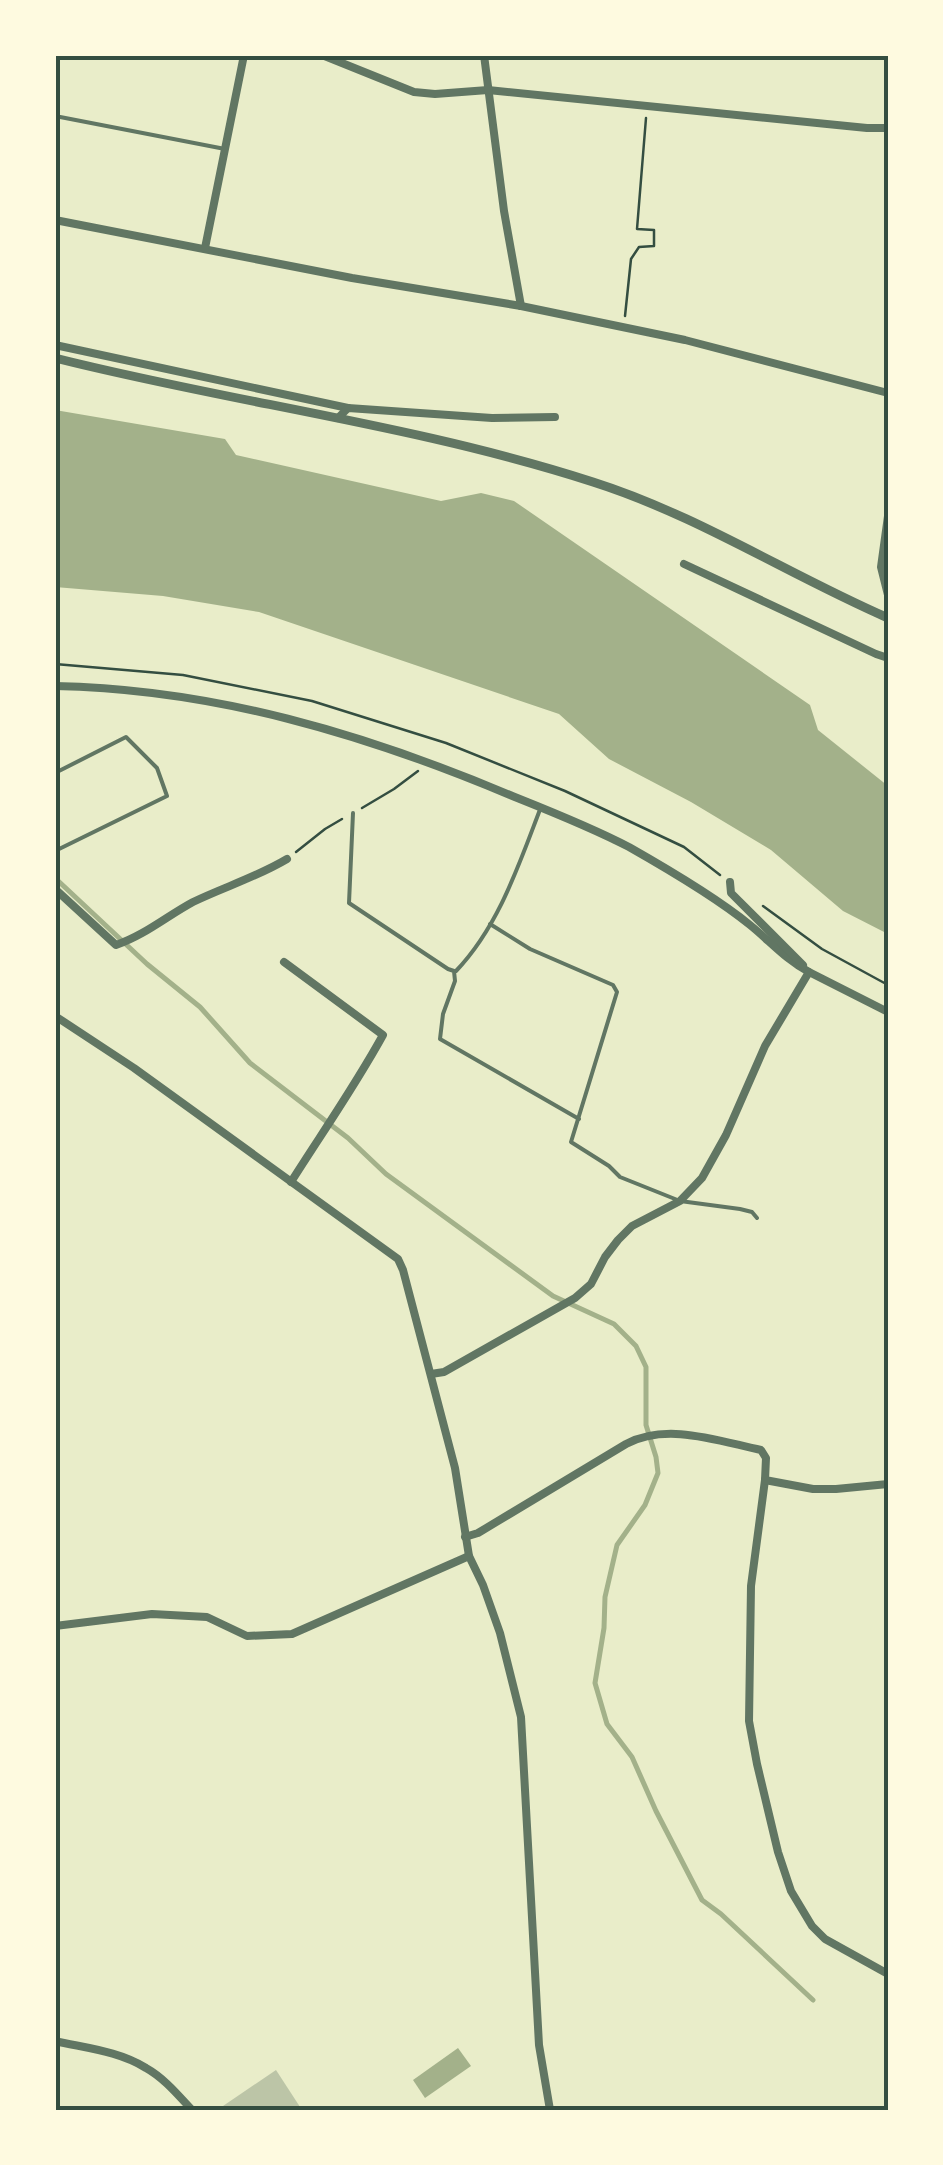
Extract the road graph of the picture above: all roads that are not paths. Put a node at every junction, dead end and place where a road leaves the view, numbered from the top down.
1 (244, 55) edge
2 (322, 55) edge
3 (484, 55) edge
4 (488, 90) junction
5 (55, 116) edge
6 (888, 128) edge
7 (225, 149) junction
8 (55, 220) edge
9 (206, 248) junction
10 (522, 306) junction
11 (55, 345) edge
12 (55, 358) edge
13 (888, 392) edge
14 (348, 408) junction
15 (555, 417) dead end
16 (338, 418) junction
17 (888, 516) edge
18 (684, 564) dead end
19 (888, 595) edge
20 (888, 618) edge
21 (888, 658) edge
22 (55, 686) edge
23 (55, 773) edge
24 (540, 808) junction
25 (353, 814) dead end
26 (55, 851) edge
27 (287, 859) dead end
28 (730, 882) dead end
29 (55, 889) edge
30 (490, 924) junction
31 (284, 962) dead end
32 (454, 972) junction
33 (809, 972) junction
34 (888, 1012) edge
35 (55, 1016) edge
36 (579, 1119) junction
37 (291, 1182) junction
38 (680, 1201) junction
39 (758, 1218) dead end
40 (431, 1374) junction
41 (765, 1480) junction
42 (888, 1484) edge
43 (465, 1537) junction
44 (469, 1556) junction
45 (55, 1626) edge
46 (888, 1974) edge
47 (55, 2040) edge
48 (192, 2110) edge
49 (550, 2110) edge

1 - 7 street
2 - 4 street
3 - 4 street
4 - 6 street
4 - 10 street
5 - 7 lane
7 - 9 street
8 - 9 street
9 - 10 street
10 - 13 street
11 - 14 street
12 - 16 street
14 - 15 street
14 - 16 street
16 - 20 street
17 - 19 street
18 - 21 street
22 - 24 street
23 - 26 lane
24 - 30 lane
24 - 33 street
25 - 32 lane
27 - 29 street
28 - 33 street
30 - 32 lane
30 - 36 lane
31 - 37 street
32 - 36 lane
33 - 34 street
33 - 38 street
35 - 37 street
36 - 38 lane
37 - 40 street
38 - 39 lane
38 - 40 street
40 - 43 street
41 - 42 street
41 - 43 street
41 - 46 street
43 - 44 street
44 - 45 street
44 - 49 street
47 - 48 street

